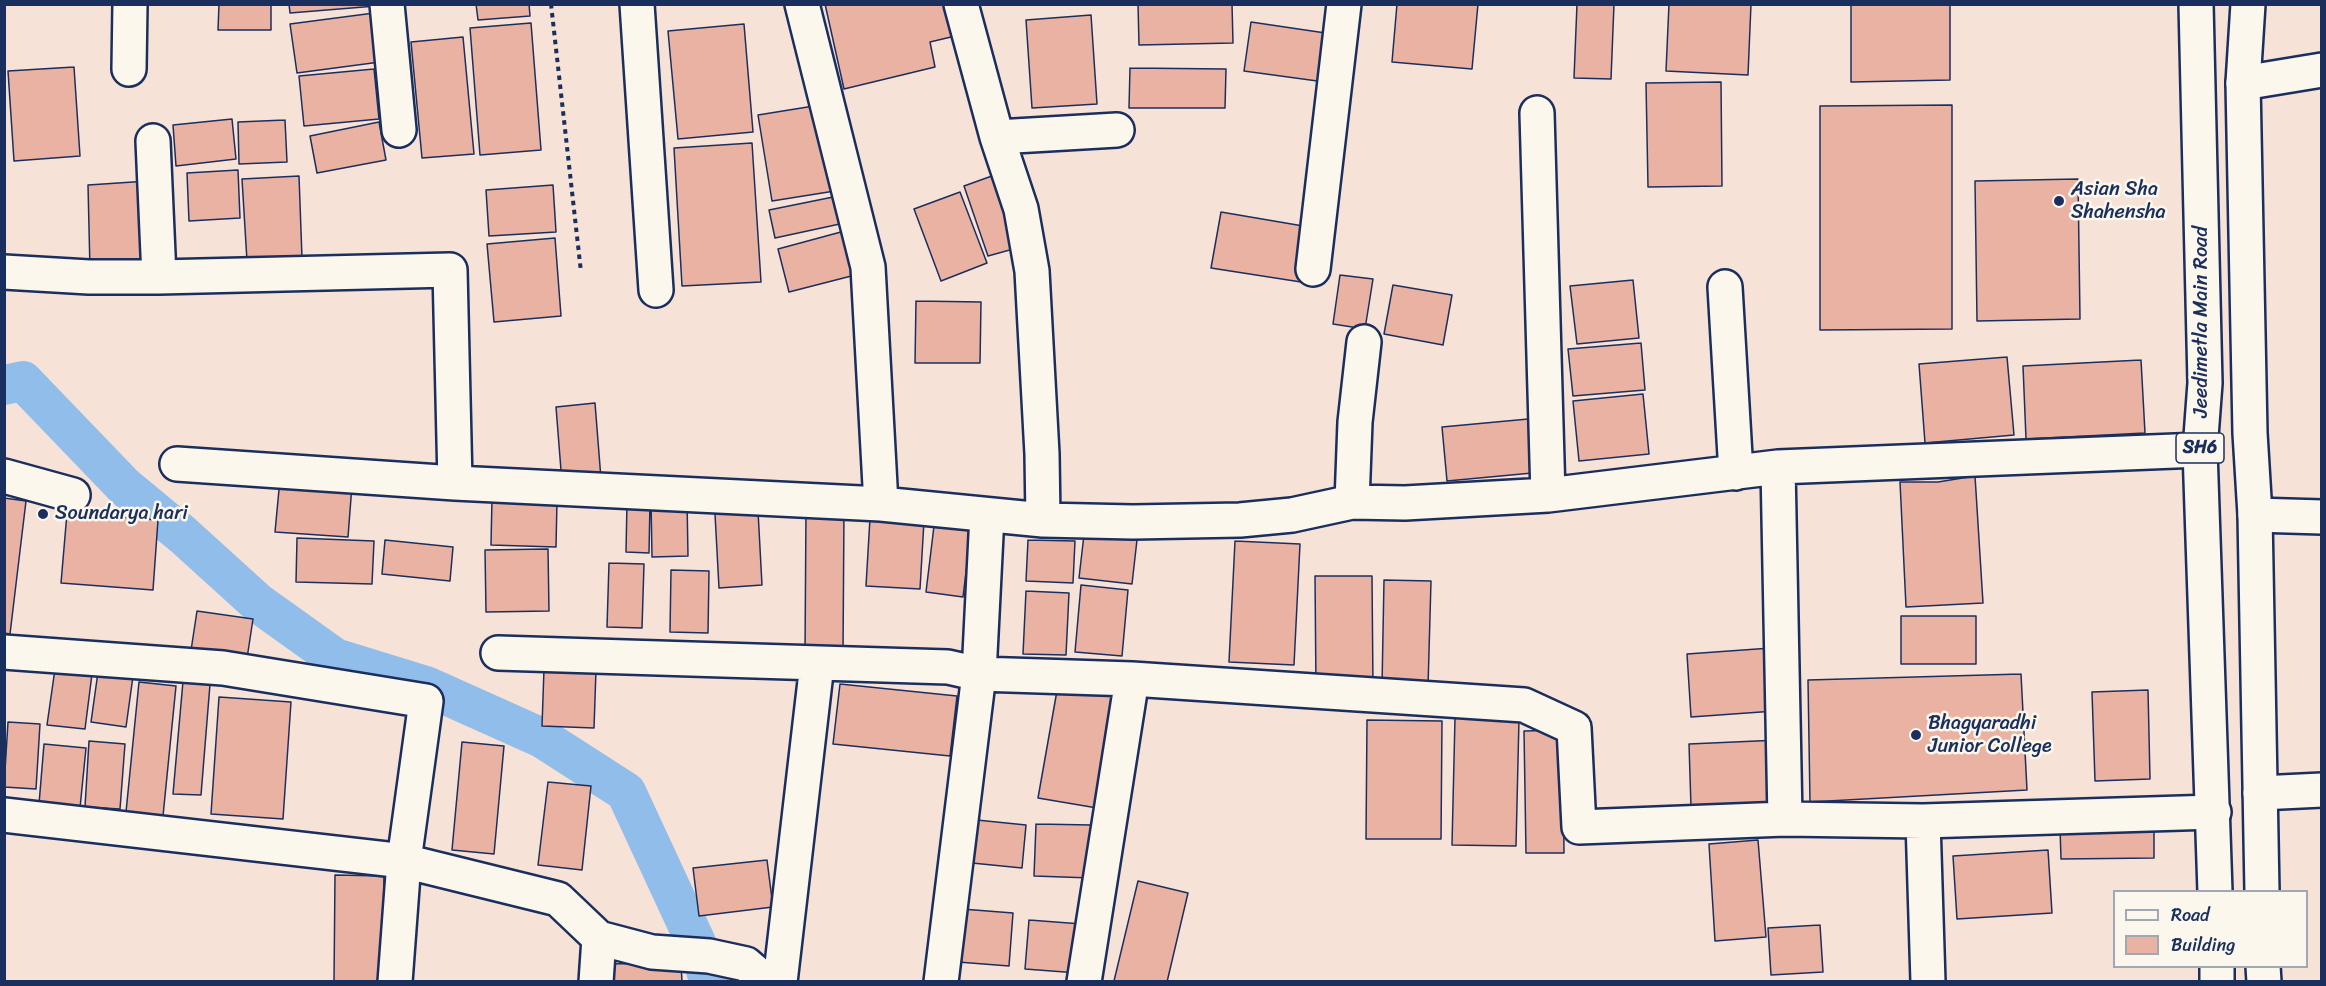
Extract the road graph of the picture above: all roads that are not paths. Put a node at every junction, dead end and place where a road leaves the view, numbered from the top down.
1 (130, 4) edge
2 (387, 4) edge
3 (637, 4) edge
4 (802, 4) edge
5 (961, 4) edge
6 (1344, 4) edge
7 (2196, 4) edge
8 (2248, 4) edge
9 (129, 69) dead end
10 (2322, 70) edge
11 (2243, 83) junction
12 (1536, 113) dead end
13 (399, 130) dead end
14 (1117, 130) dead end
15 (997, 137) junction
16 (153, 141) dead end
17 (1312, 269) dead end
18 (4, 272) edge
19 (159, 277) junction
20 (1725, 287) dead end
21 (656, 290) dead end
22 (1364, 342) dead end
23 (2200, 450) junction
24 (177, 464) dead end
25 (1778, 467) junction
26 (1736, 473) junction
27 (4, 476) edge
28 (455, 483) junction
29 (73, 495) dead end
30 (1548, 495) junction
31 (1352, 502) junction
32 (881, 504) junction
33 (987, 515) junction
34 (2255, 515) junction
35 (2322, 518) edge
36 (1042, 520) junction
37 (4, 652) edge
38 (498, 653) dead end
39 (817, 664) junction
40 (979, 674) junction
41 (1132, 679) junction
42 (2322, 790) edge
43 (2260, 793) junction
44 (2214, 812) junction
45 (4, 815) edge
46 (1785, 819) junction
47 (1923, 821) junction
48 (404, 861) junction
49 (2215, 890) edge
50 (2262, 890) edge
51 (599, 938) junction
52 (757, 973) edge
53 (395, 981) edge
54 (596, 981) edge
55 (780, 981) edge
56 (941, 981) edge
57 (1084, 981) edge
58 (1928, 981) edge

1 - 9 street
2 - 13 street
3 - 21 street
4 - 32 street
5 - 15 street
6 - 17 street
7 - 23 street, Jeedimetla Main Road / SH6
8 - 11 street, SH6
10 - 11 street
11 - 34 street, SH6
12 - 30 street
14 - 15 street
15 - 36 street
16 - 19 street
18 - 19 street
19 - 28 street
20 - 26 street
22 - 31 street
23 - 25 street
23 - 44 street, Jeedimetla Main Road / SH6
24 - 28 street
25 - 26 street
25 - 46 street
26 - 30 street
27 - 29 street
28 - 32 street
30 - 31 street
31 - 36 street
32 - 33 street
33 - 36 street
33 - 40 street
34 - 35 street
34 - 43 street, SH6
37 - 48 street
38 - 39 street
39 - 40 street
39 - 55 street
40 - 41 street
40 - 56 street
41 - 46 street
41 - 57 street
42 - 43 street
43 - 50 street, SH6
44 - 47 street
44 - 49 street, Jeedimetla Main Road / SH6
45 - 48 street
46 - 47 street
47 - 58 street
48 - 51 street
48 - 53 street
51 - 52 street
51 - 54 street

